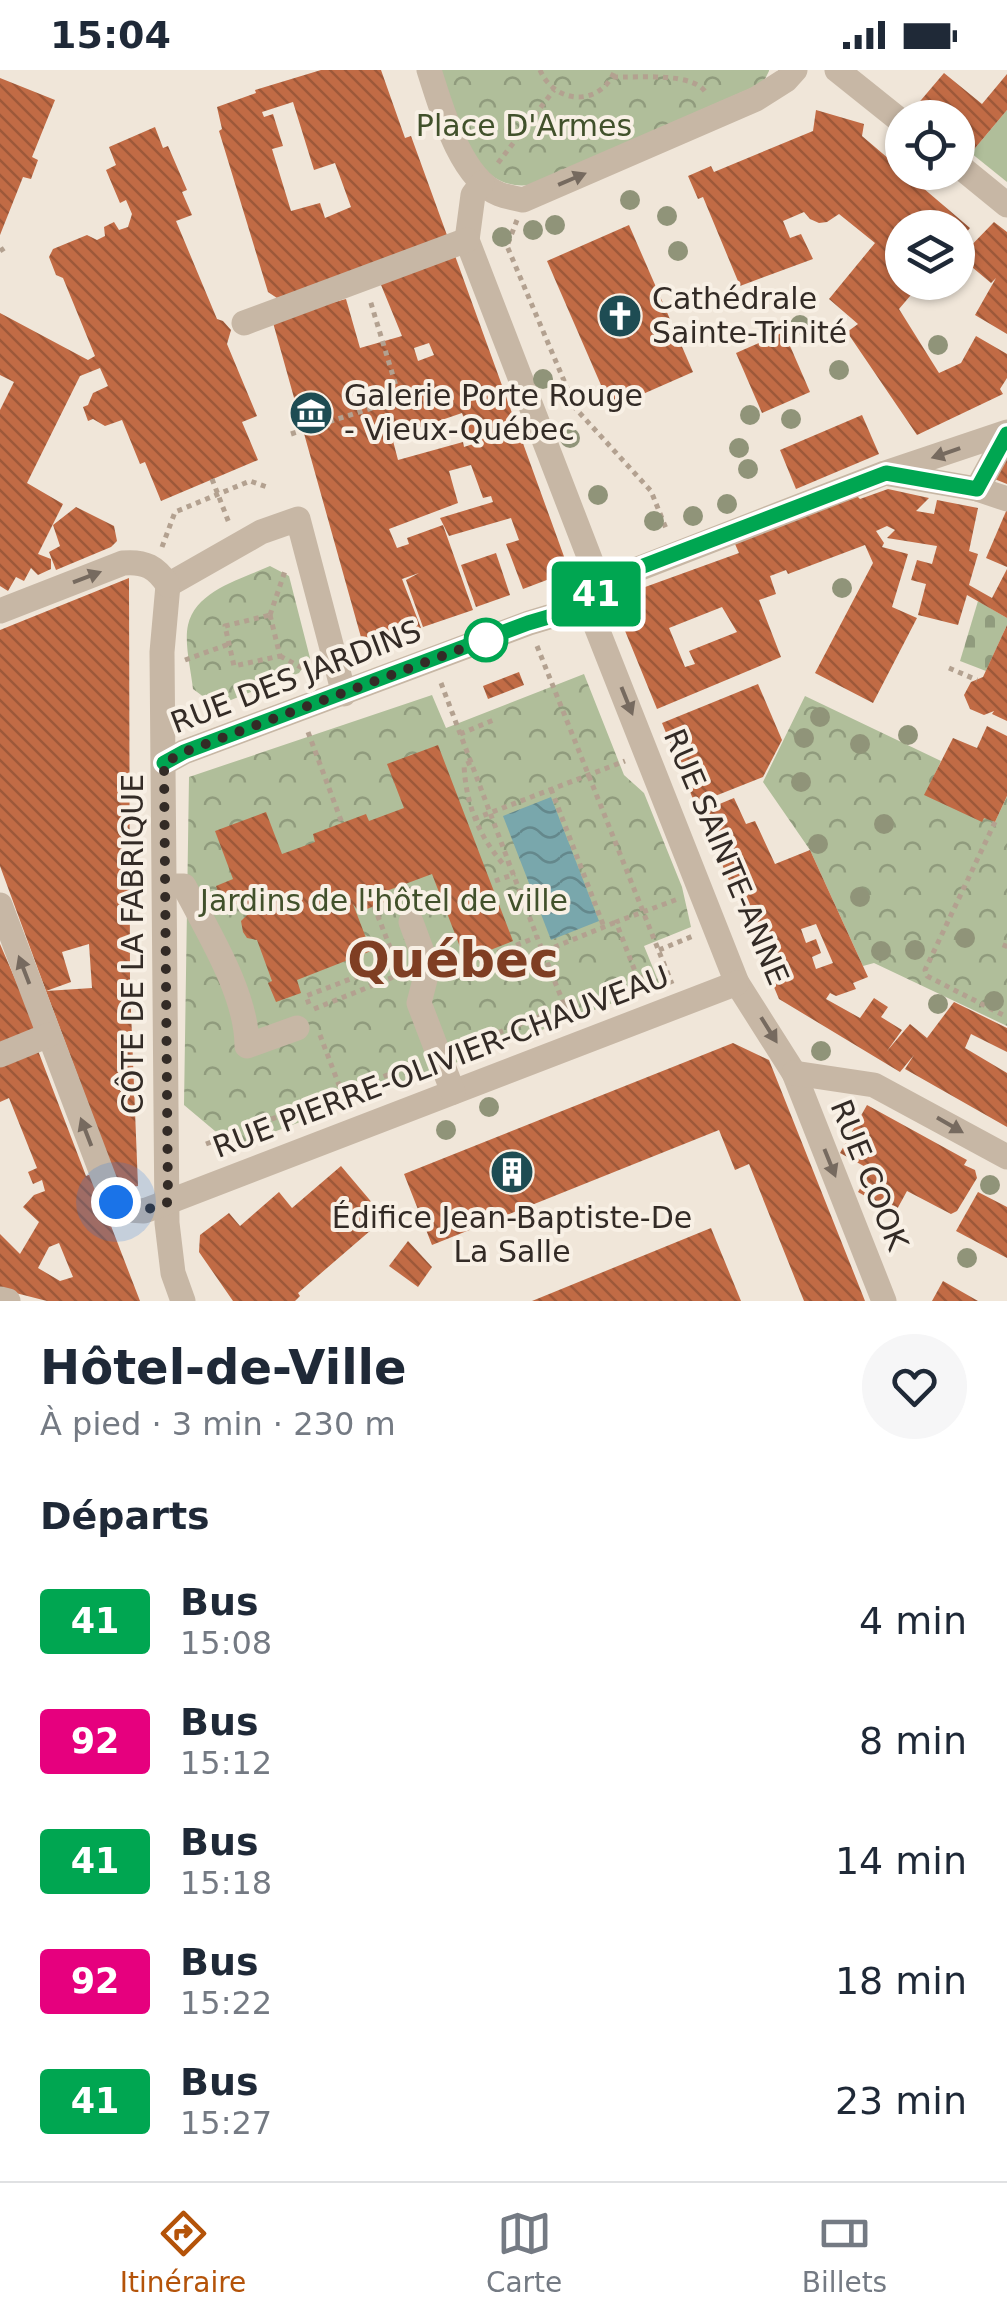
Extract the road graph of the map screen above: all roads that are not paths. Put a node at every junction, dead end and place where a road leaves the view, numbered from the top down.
1 (429, 70) edge
2 (795, 70) edge
3 (837, 70) edge
4 (885, 108) edge
5 (975, 179) edge
6 (482, 183) junction
7 (1007, 205) edge
8 (467, 240) junction
9 (244, 322) dead end
10 (1007, 433) edge
11 (886, 473) junction
12 (977, 489) junction
13 (1007, 499) edge
14 (595, 572) dead end
15 (168, 584) junction
16 (0, 611) edge
17 (590, 611) junction
18 (344, 694) junction
19 (164, 763) junction
20 (165, 886) junction
21 (0, 905) edge
22 (411, 922) dead end
23 (5, 935) edge
24 (737, 983) junction
25 (303, 1021) road end
26 (49, 1035) junction
27 (0, 1055) edge
28 (794, 1073) junction
29 (454, 1092) junction
30 (1007, 1157) edge
31 (168, 1202) junction
32 (0, 1299) edge
33 (8, 1301) edge
34 (183, 1301) edge
35 (884, 1301) edge

1 - 6 street
6 -> 2 street
3 - 4 street
5 - 7 street
6 - 8 street
8 - 9 street
8 - 14 street
10 -> 11 street
10 - 12 street
11 - 12 street
11 - 17 street
12 - 13 street
16 -> 15 street
15 - 18 street
15 - 19 street, CÔTE DE LA FABRIQUE
17 - 18 street, RUE DES JARDINS
17 -> 24 street, RUE SAINTE-ANNE
18 - 19 street, RUE DES JARDINS
19 - 20 street, CÔTE DE LA FABRIQUE
20 - 25 street
20 - 31 street, CÔTE DE LA FABRIQUE
21 - 23 street
22 - 29 street
26 -> 23 street
24 -> 28 street, RUE SAINTE-ANNE
24 - 29 street, RUE PIERRE-OLIVIER-CHAUVEAU
26 - 27 street
31 -> 26 street, RUE PIERRE-OLIVIER-CHAUVEAU
28 -> 30 street
28 -> 35 street, RUE COOK
29 - 31 street, RUE PIERRE-OLIVIER-CHAUVEAU
31 - 34 street, CÔTE DE LA FABRIQUE
32 - 33 street

